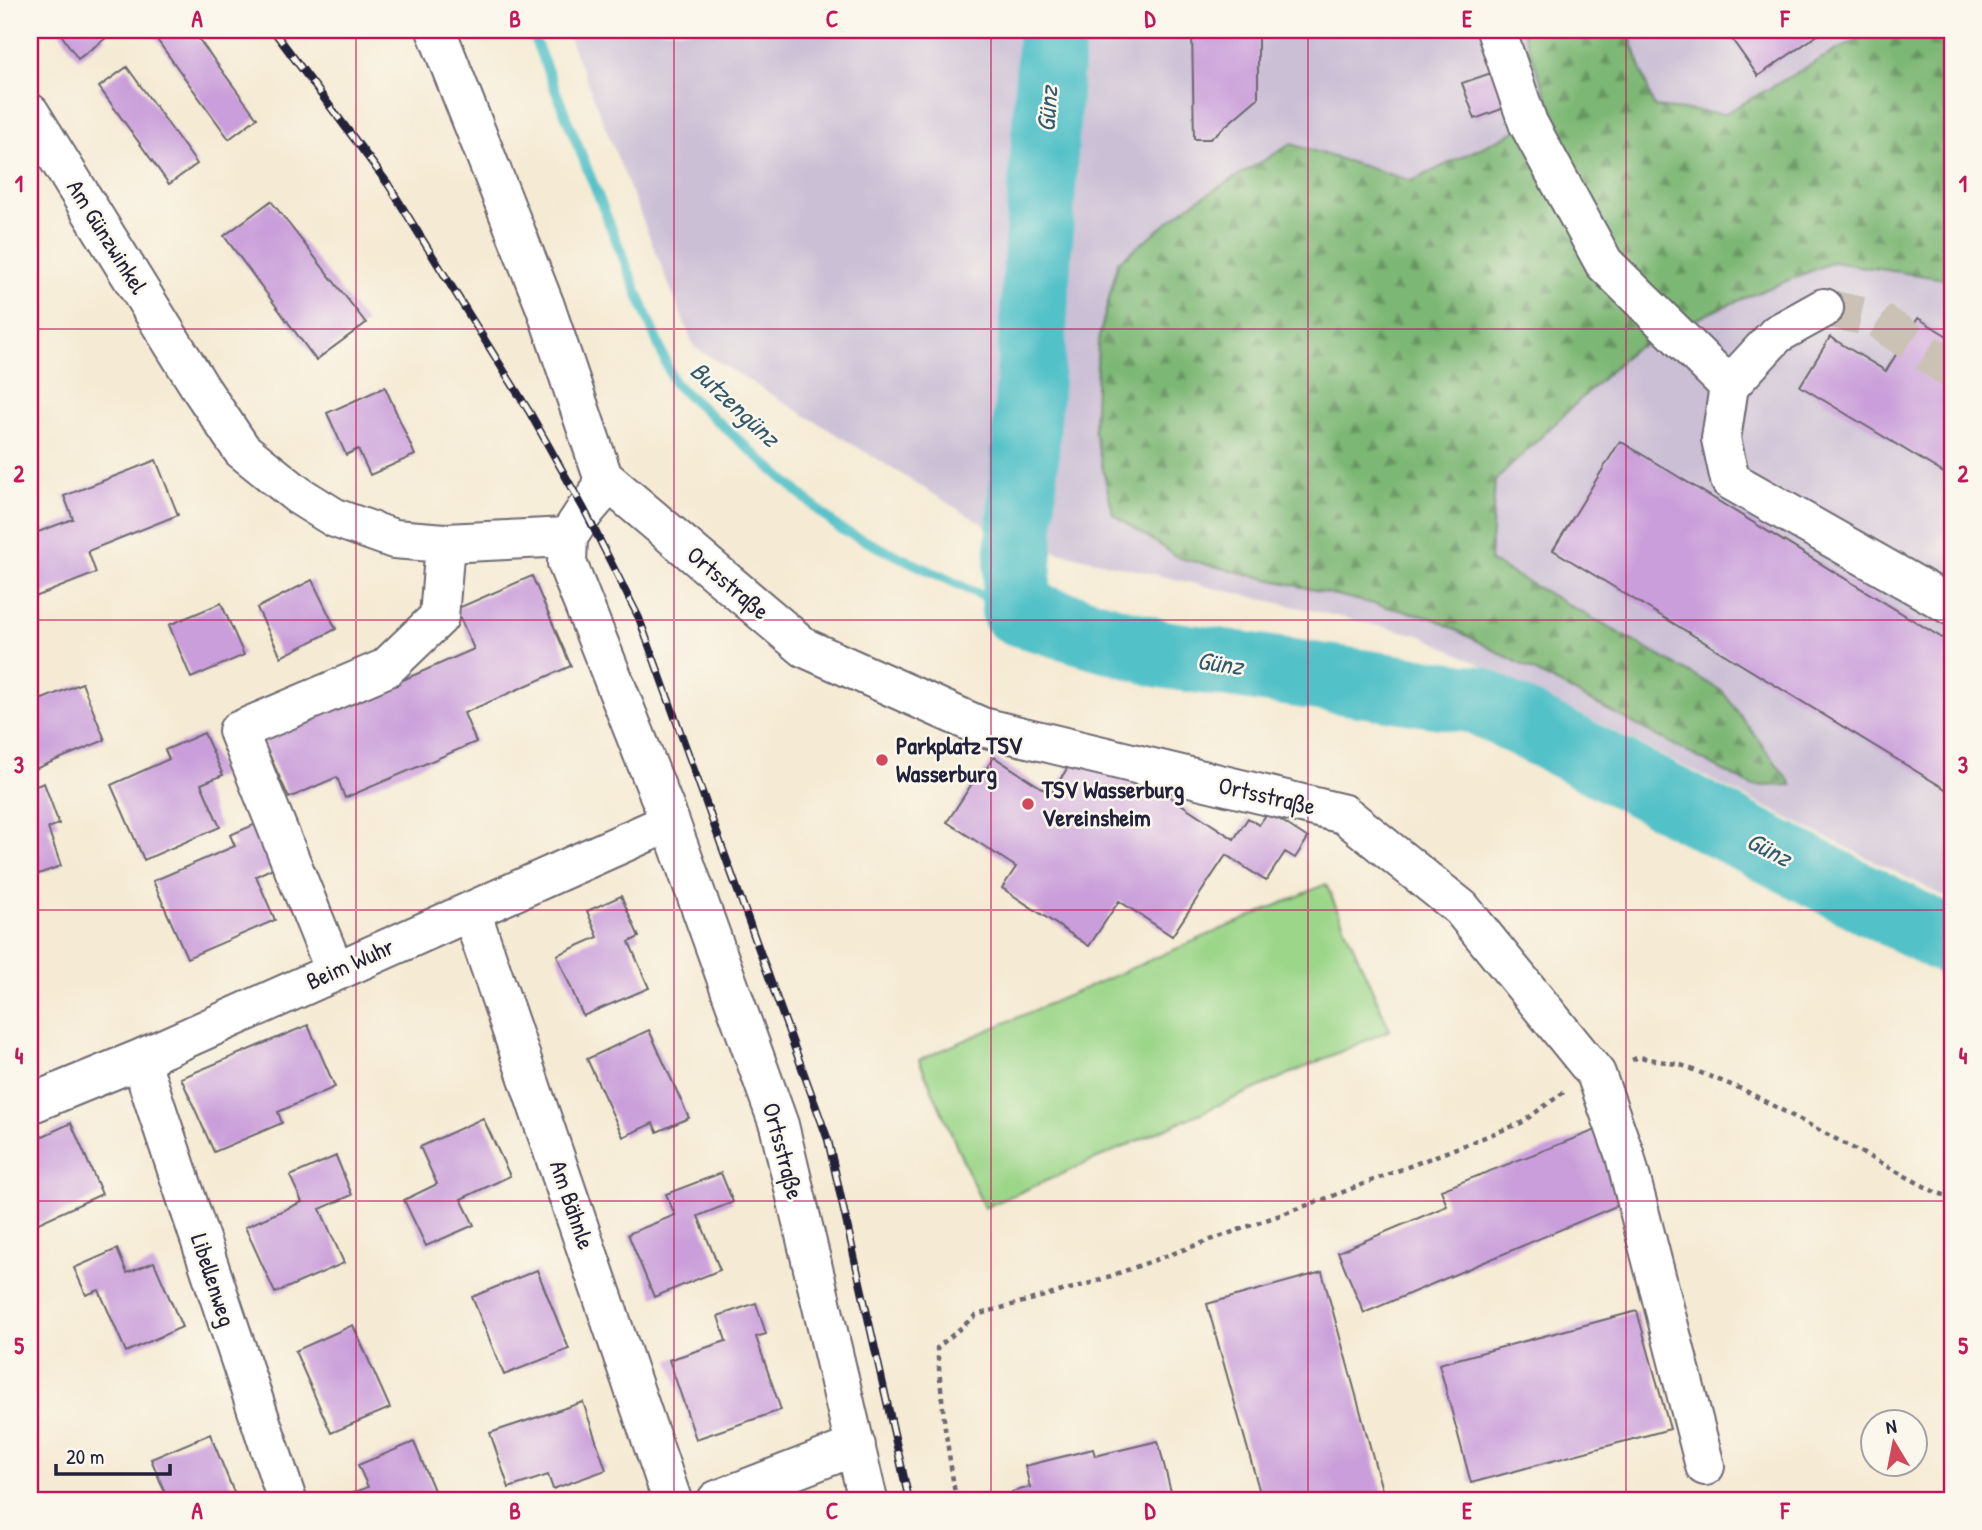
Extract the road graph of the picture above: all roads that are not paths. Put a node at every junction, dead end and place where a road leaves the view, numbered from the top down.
1 (436, 30) edge
2 (1496, 30) edge
3 (30, 113) edge
4 (1824, 308) tunnel mouth
5 (1729, 386) junction
6 (603, 477) junction
7 (568, 537) junction
8 (445, 543) junction
9 (1952, 606) edge
10 (670, 822) junction
11 (471, 911) junction
12 (335, 971) junction
13 (140, 1059) junction
14 (30, 1104) edge
15 (856, 1447) junction
16 (1705, 1466) dead end
17 (287, 1500) edge
18 (672, 1500) edge
19 (717, 1500) edge
20 (868, 1500) edge

1 - 6 street
2 - 5 street
3 - 8 street, Am Günzwinkel
4 - 5 street
5 - 9 street
6 - 7 street
6 - 16 street, Ortsstraße
7 - 8 street
7 - 10 street, Ortsstraße
8 - 12 street
10 - 11 street, Beim Wuhr
10 - 15 street, Ortsstraße
11 - 12 street, Beim Wuhr
11 - 18 street, Am Bähnle
12 - 13 street, Beim Wuhr
13 - 14 street, Beim Wuhr
13 - 17 street, Libellenweg
15 - 19 street
15 - 20 street, Ortsstraße

